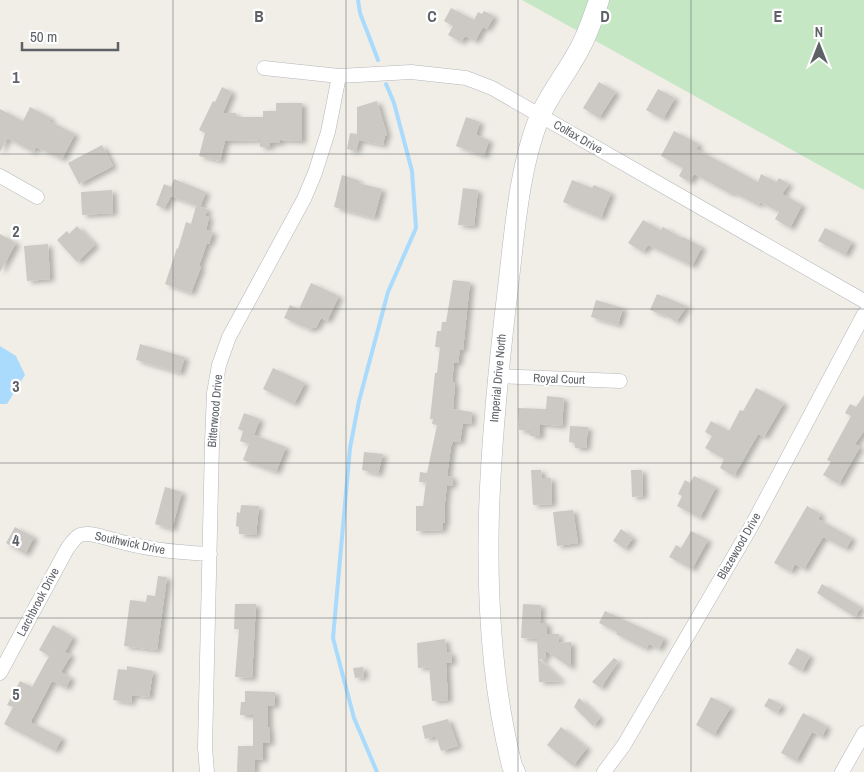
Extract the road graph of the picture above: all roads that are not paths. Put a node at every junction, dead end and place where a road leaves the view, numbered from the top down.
1 (599, 0) edge
2 (264, 68) dead end
3 (339, 76) junction
4 (540, 116) junction
5 (0, 176) edge
6 (38, 197) dead end
7 (864, 301) edge
8 (864, 314) edge
9 (497, 376) junction
10 (620, 381) dead end
11 (81, 535) joint
12 (210, 554) junction
13 (0, 673) edge
14 (864, 733) edge
15 (207, 772) edge
16 (515, 772) edge
17 (604, 772) edge
18 (842, 772) edge

1 - 4 street, Imperial Drive North
2 - 3 street, Colfax Drive
3 - 4 street, Colfax Drive
3 - 12 street, Bitterwood Drive
4 - 7 street, Colfax Drive
4 - 9 street, Imperial Drive North
5 - 6 street
8 - 17 street, Blazewood Drive
9 - 10 street, Royal Court
9 - 16 street, Imperial Drive North
11 - 12 street, Southwick Drive
11 - 13 street, Larchbrook Drive
12 - 15 street, Bitterwood Drive
14 - 18 street

